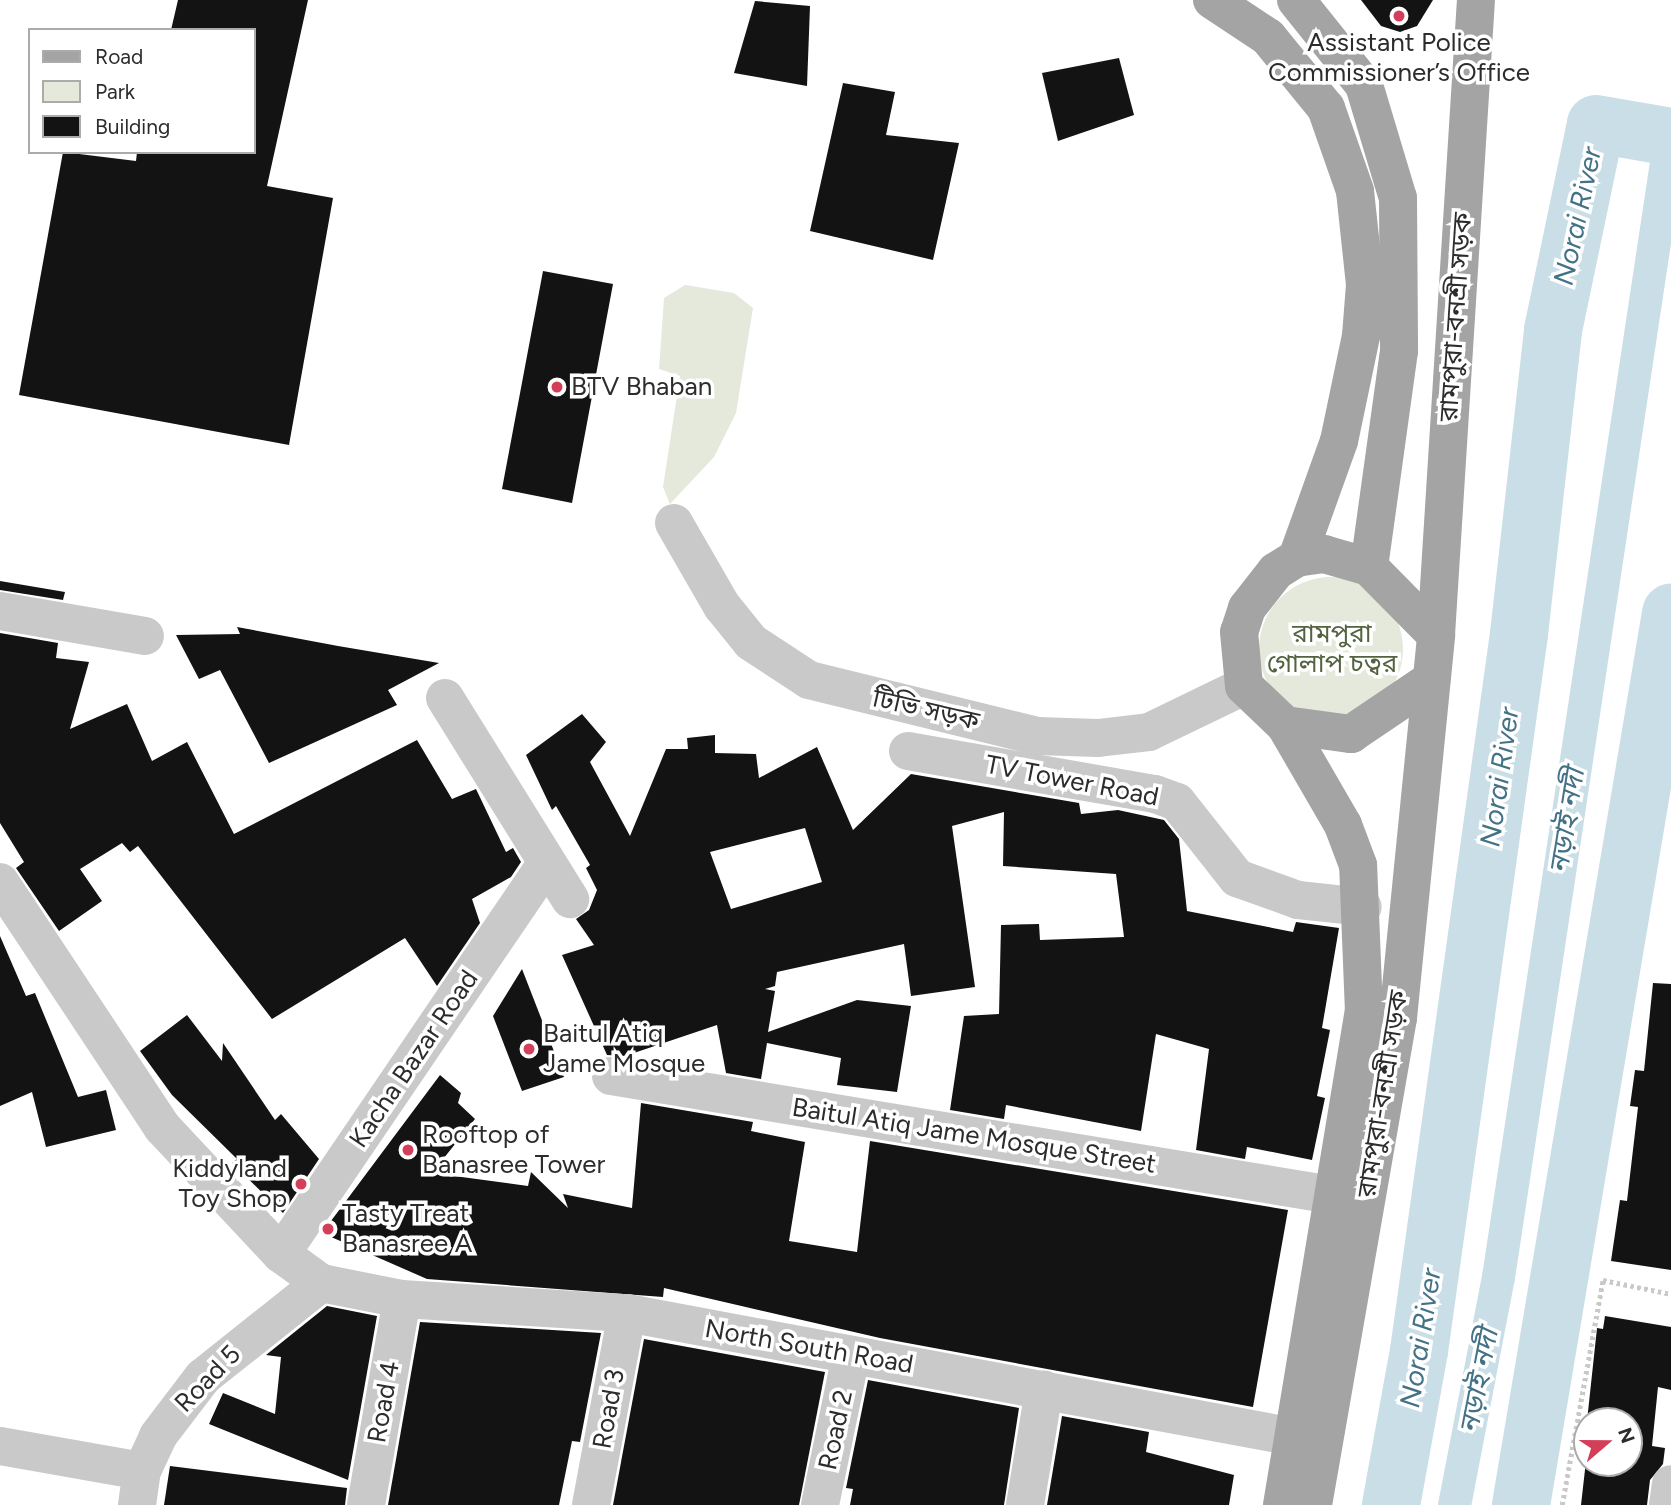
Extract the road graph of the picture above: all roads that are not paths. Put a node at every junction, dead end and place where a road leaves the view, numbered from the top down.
1 (1212, 0) edge
2 (1296, 0) edge
3 (1476, 0) edge
4 (674, 523) dead end
5 (1297, 558) junction
6 (1369, 568) junction
7 (0, 611) edge
8 (145, 635) dead end
9 (1436, 635) junction
10 (1431, 680) junction
11 (1244, 686) junction
12 (445, 698) dead end
13 (1285, 725) junction
14 (908, 751) dead end
15 (547, 863) junction
16 (0, 882) edge
17 (570, 899) dead end
18 (1363, 907) junction
19 (611, 1076) dead end
20 (1338, 1196) junction
21 (281, 1254) junction
22 (321, 1283) junction
23 (402, 1299) junction
24 (626, 1313) junction
25 (851, 1355) junction
26 (1044, 1390) junction
27 (1294, 1437) junction
28 (0, 1446) edge
29 (1671, 1484) edge
30 (140, 1488) edge
31 (113, 1505) edge
32 (366, 1505) edge
33 (591, 1505) edge
34 (820, 1505) edge
35 (1025, 1505) edge
36 (1282, 1505) edge
37 (1313, 1505) edge
38 (1668, 1505) edge

1 - 5 main road
2 - 6 main road, রামপুরা-বনশ্রী সড়ক
3 - 9 main road, রামপুরা-বনশ্রী সড়ক
4 - 11 street, টিভি সড়ক
5 - 6 main road
5 - 11 main road
6 - 9 main road
7 - 8 street
9 - 10 main road
10 - 13 main road
10 - 37 main road, রামপুরা-বনশ্রী সড়ক
11 - 13 main road
12 - 15 street
13 - 18 main road, রামপুরা-বনশ্রী সড়ক
14 - 18 street, TV Tower Road
15 - 17 street
15 - 21 street, Kacha Bazar Road
16 - 21 street
18 - 20 main road, রামপুরা-বনশ্রী সড়ক
19 - 20 street, Baitul Atiq Jame Mosque Street
20 - 27 main road, রামপুরা-বনশ্রী সড়ক
21 - 22 street
22 - 23 street, North South Road
22 - 30 street, Road 5
23 - 24 street, North South Road
23 - 32 street, Road 4
24 - 25 street, North South Road
24 - 33 street, Road 3
25 - 26 street, North South Road
25 - 34 street, Road 2
26 - 27 street, North South Road
26 - 35 street
27 - 36 main road, রামপুরা-বনশ্রী সড়ক
28 - 30 street
29 - 38 street
30 - 31 street, Road 5

